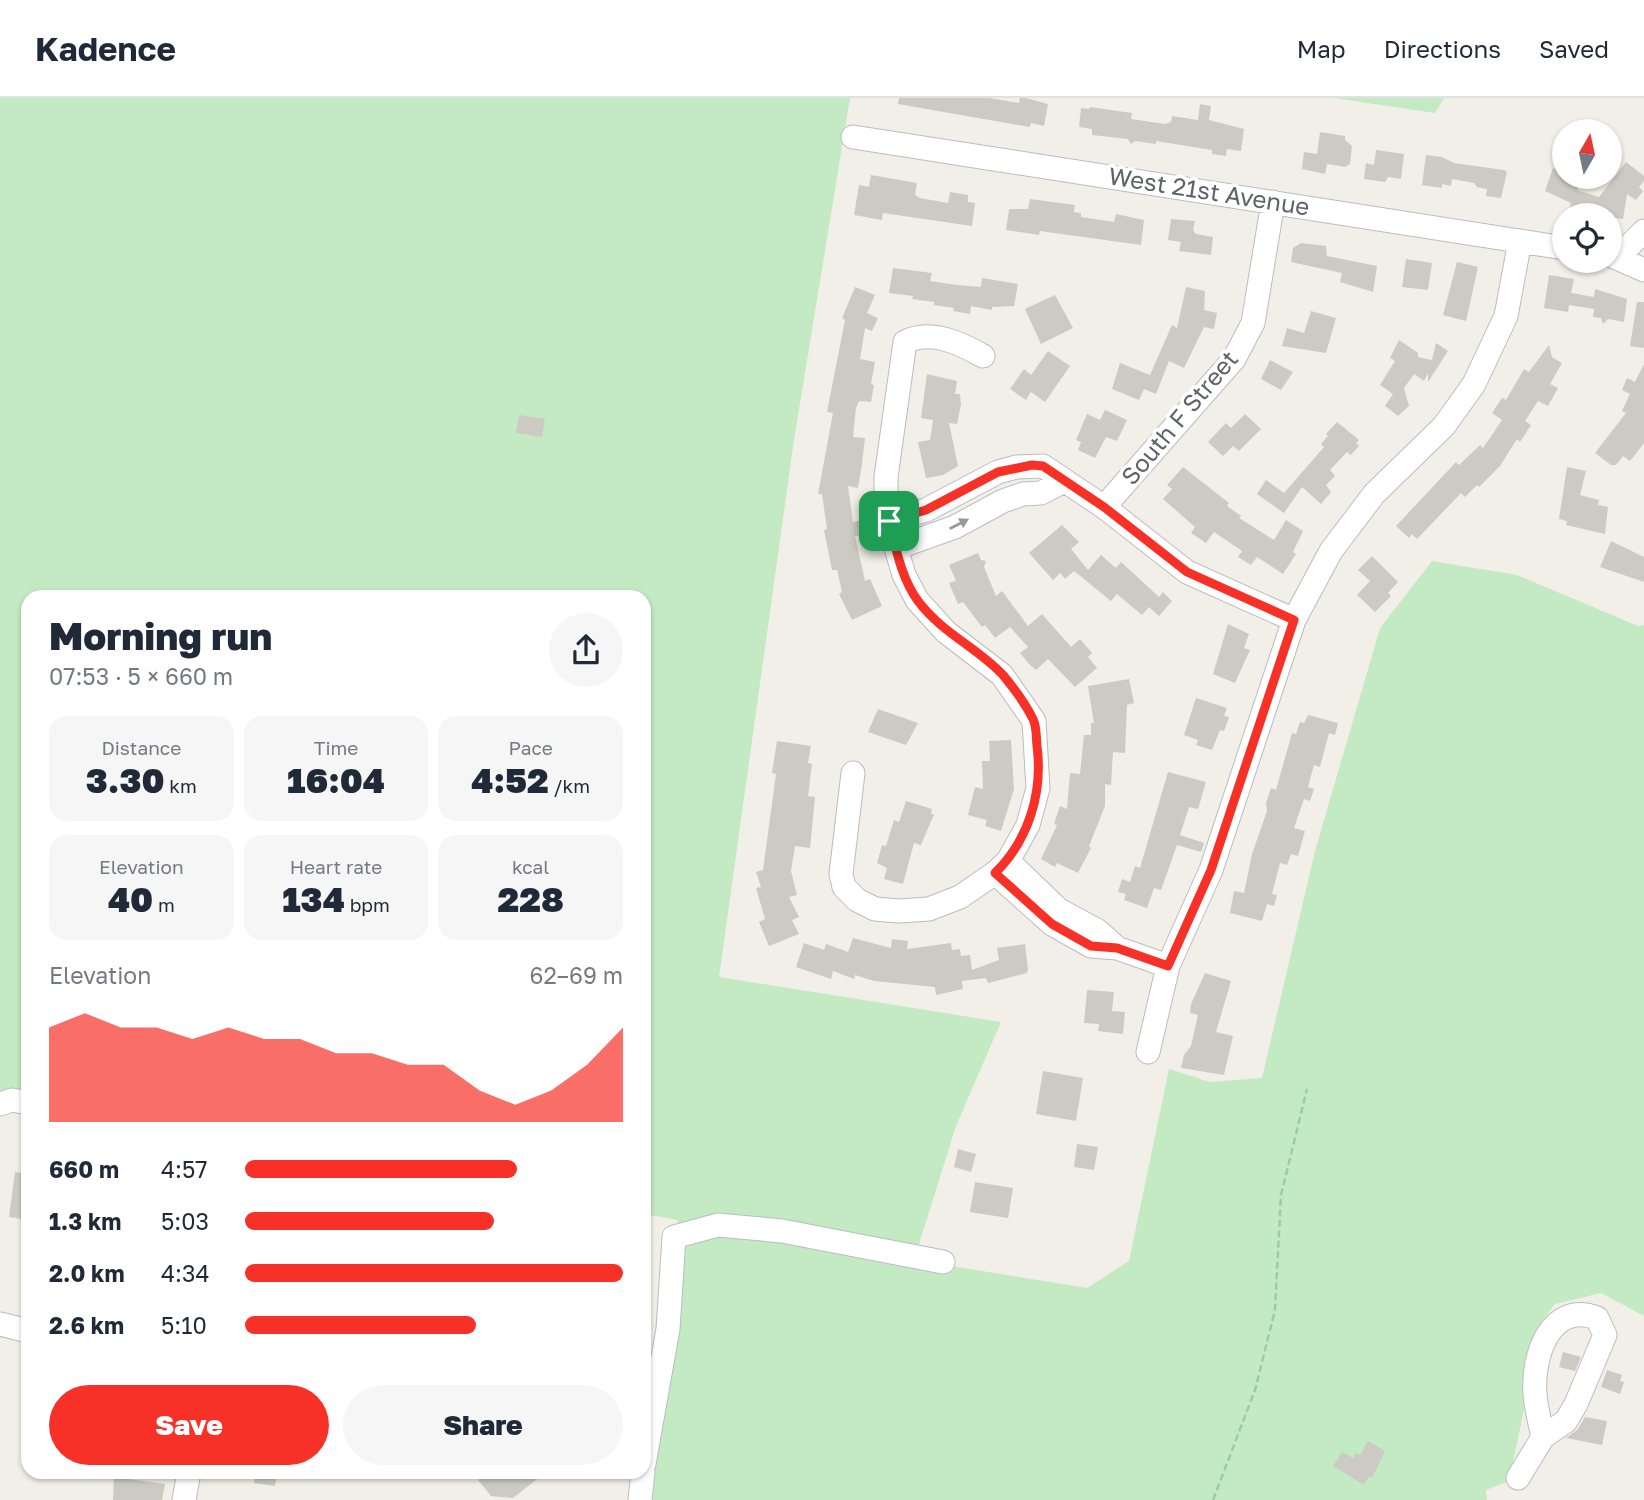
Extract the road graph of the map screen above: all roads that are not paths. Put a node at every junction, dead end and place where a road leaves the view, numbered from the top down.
1 (853, 137) dead end
2 (1273, 202) junction
3 (1644, 231) edge
4 (1520, 241) junction
5 (1552, 246) edge
6 (1622, 249) edge
7 (1622, 260) edge
8 (1644, 270) edge
9 (983, 356) dead end
10 (1064, 481) junction
11 (1104, 507) junction
12 (889, 521) junction
13 (896, 548) junction
14 (1294, 620) junction
15 (853, 774) dead end
16 (1002, 867) junction
17 (1168, 966) junction
18 (1148, 1052) dead end
19 (21, 1102) edge
20 (0, 1104) edge
21 (943, 1262) dead end
22 (0, 1324) edge
23 (21, 1329) edge
24 (651, 1409) edge
25 (1544, 1437) junction
26 (1518, 1478) dead end
27 (188, 1479) edge
28 (642, 1479) edge
29 (184, 1500) edge
30 (640, 1500) edge

1 - 2 street, West 21st Avenue
2 - 4 street, West 21st Avenue
2 - 11 street, South F Street
3 - 6 street
4 - 5 street, West 21st Avenue
4 - 14 street
7 - 8 street
9 - 12 street
10 - 11 street
10 - 12 street
13 -> 10 street
11 - 14 street
12 - 13 street
13 - 16 street
14 - 17 street
15 - 16 street
16 - 17 street
17 - 18 street
19 - 20 street
21 - 24 street
22 - 23 street
25 - 25 street
25 - 26 street
27 - 29 street
28 - 30 street

